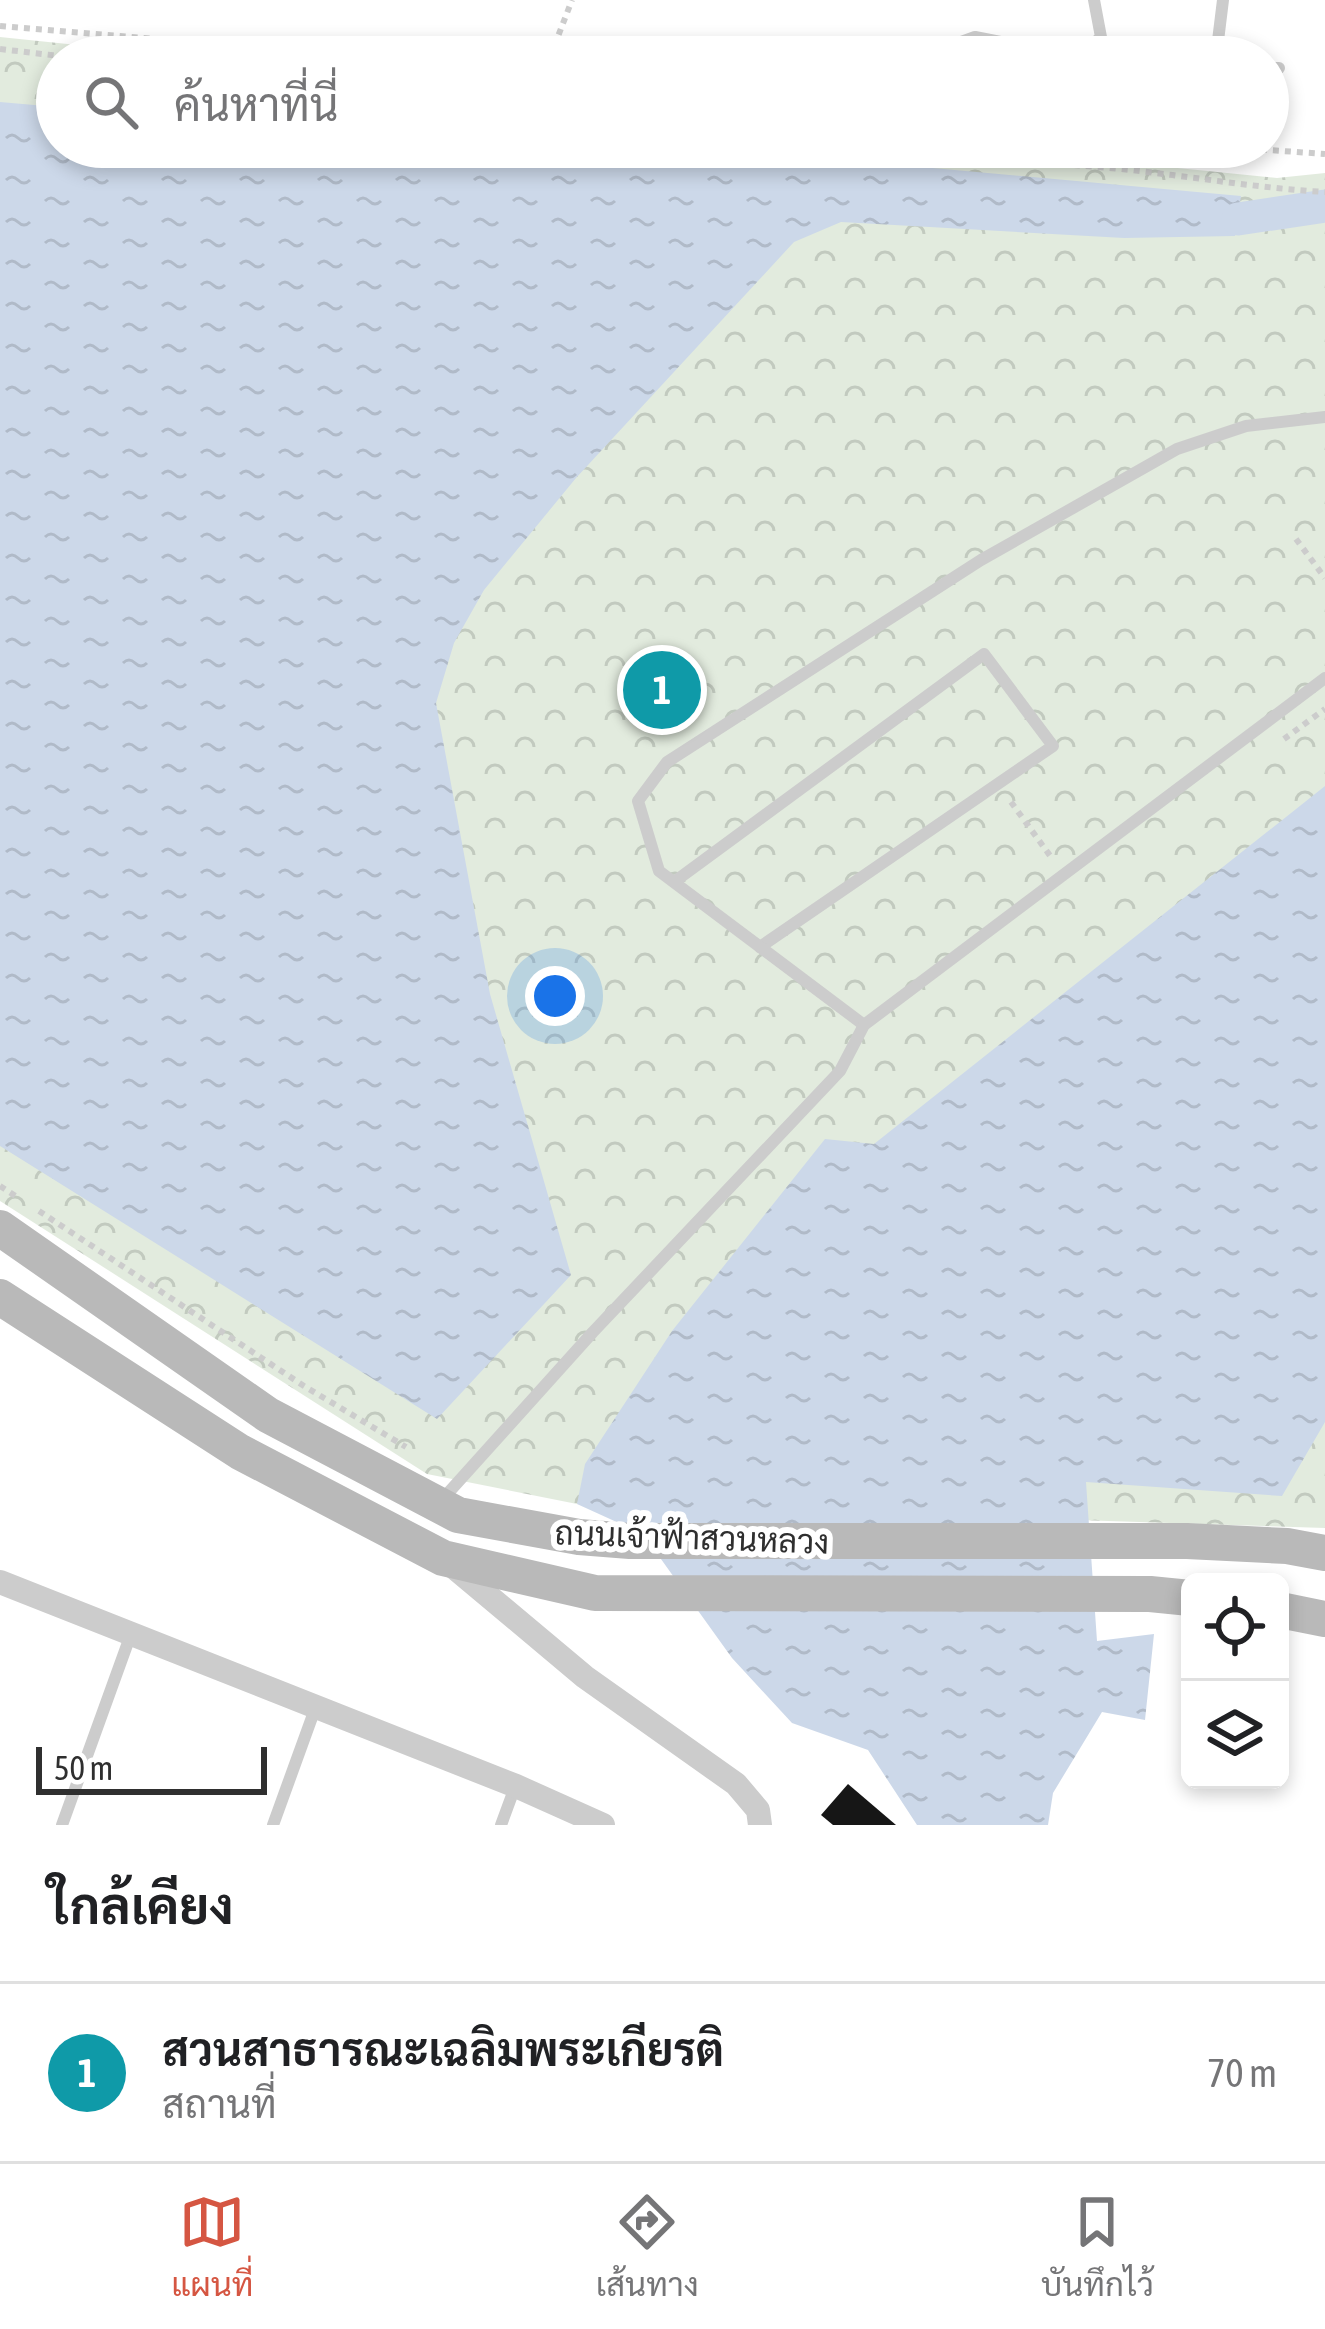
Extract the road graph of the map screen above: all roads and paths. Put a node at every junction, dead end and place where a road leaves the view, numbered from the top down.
1 (572, 0) edge
2 (1094, 0) edge
3 (1223, 0) edge
4 (0, 26) edge
5 (121, 36) edge
6 (558, 36) edge
7 (1101, 36) edge
8 (1219, 36) edge
9 (0, 49) edge
10 (36, 53) edge
11 (1289, 151) edge
12 (1325, 154) edge
13 (1108, 168) edge
14 (1325, 191) edge
15 (1325, 417) edge
16 (1296, 539) dead end
17 (1325, 578) edge
18 (1325, 678) edge
19 (1325, 709) edge
20 (1270, 750) dead end
21 (1011, 802) dead end
22 (1063, 875) junction
23 (674, 882) junction
24 (760, 947) junction
25 (864, 1025) junction
26 (0, 1186) edge
27 (39, 1211) dead end
28 (5, 1221) edge
29 (0, 1297) edge
30 (466, 1473) junction
31 (437, 1504) junction
32 (1325, 1553) edge
33 (442, 1558) junction
34 (0, 1582) edge
35 (1181, 1597) edge
36 (1289, 1612) edge
37 (1325, 1619) edge
38 (131, 1634) junction
39 (315, 1709) junction
40 (516, 1786) junction
41 (62, 1825) edge
42 (273, 1825) edge
43 (501, 1825) edge
44 (603, 1825) edge
45 (760, 1825) edge

1 - 6 path
2 - 7 lane
3 - 8 lane
4 - 5 path
9 - 10 path
11 - 12 path
13 - 14 path
15 - 23 lane
16 - 17 path
18 - 22 lane
19 - 20 path
21 - 22 path
22 - 25 lane
23 - 24 lane
23 - 24 lane
24 - 25 lane
25 - 30 lane
26 - 28 path
27 - 30 path
28 - 31 main road, ถนนเจ้าฟ้าสวนหลวง
29 - 33 main road, ถนนเจ้าฟ้าสวนหลวง
30 - 31 lane
31 - 32 main road, ถนนเจ้าฟ้าสวนหลวง
33 - 35 main road, ถนนเจ้าฟ้าสวนหลวง
33 - 45 street
34 - 38 street
36 - 37 main road
38 - 39 street
38 - 41 lane
39 - 40 street
39 - 42 lane
40 - 43 lane
40 - 44 street

